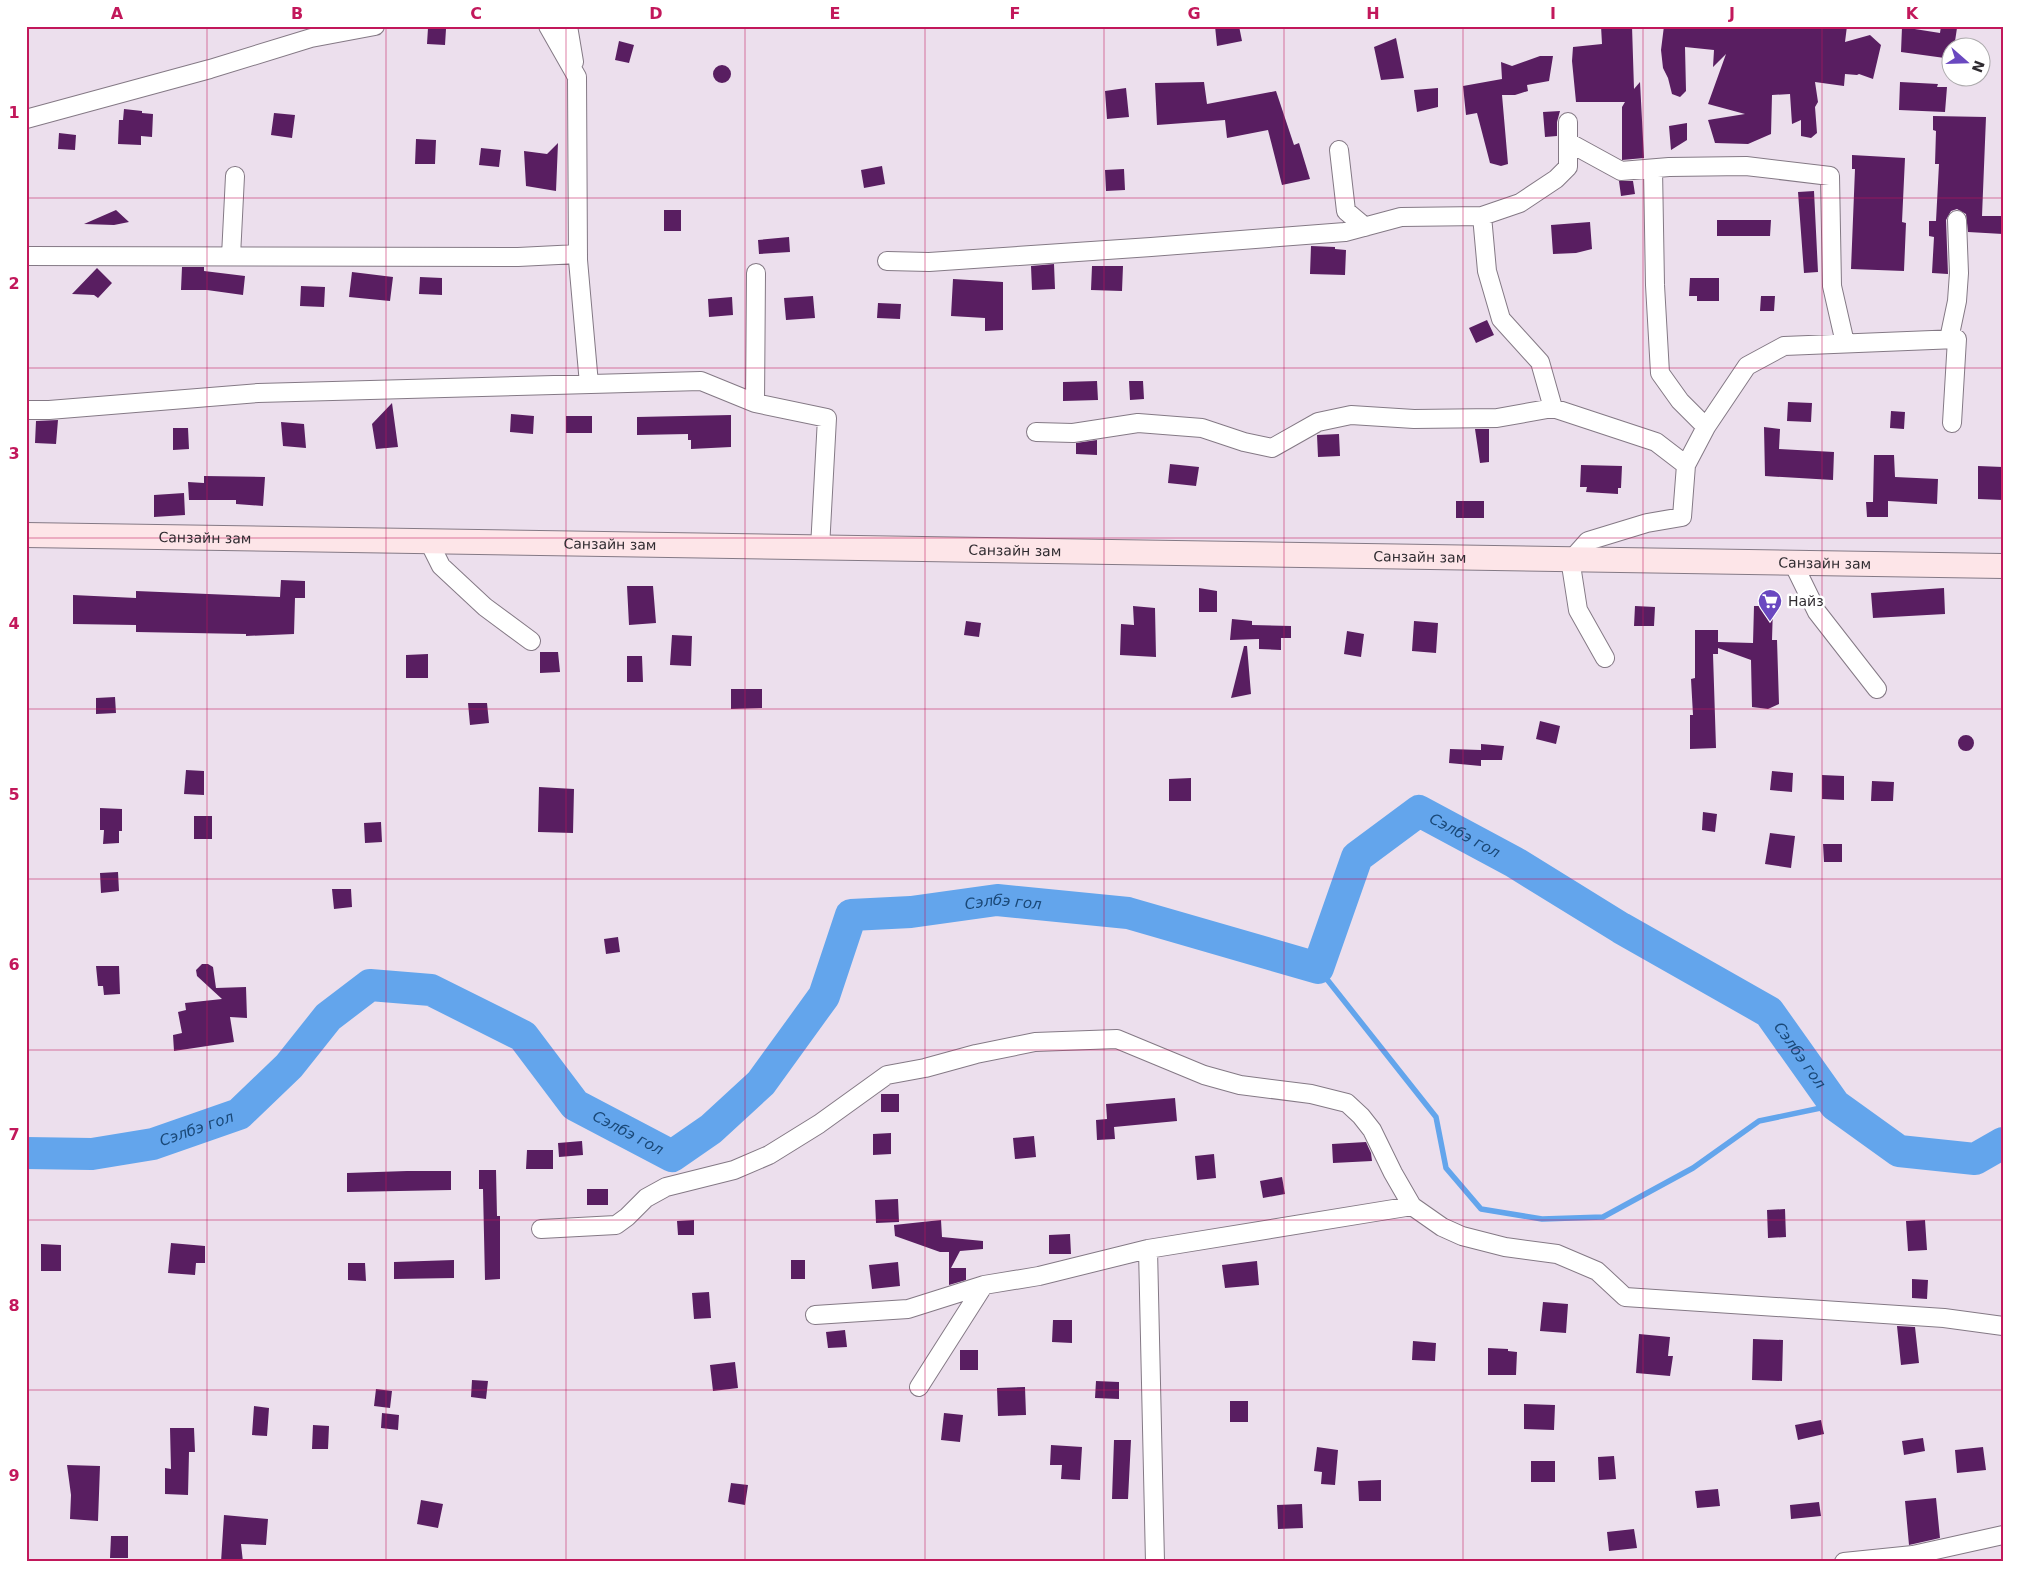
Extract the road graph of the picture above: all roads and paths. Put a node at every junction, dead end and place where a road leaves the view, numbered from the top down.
1 (375, 26) edge
2 (548, 26) edge
3 (568, 26) edge
4 (577, 77) junction
5 (26, 119) edge
6 (1568, 122) dead end
7 (1568, 142) junction
8 (1339, 150) dead end
9 (1653, 169) junction
10 (235, 176) dead end
11 (1482, 216) junction
12 (1957, 220) dead end
13 (1365, 227) junction
14 (578, 254) junction
15 (26, 256) edge
16 (231, 256) junction
17 (887, 262) dead end
18 (756, 273) dead end
19 (1949, 339) junction
20 (1845, 343) junction
21 (589, 384) junction
22 (755, 403) junction
23 (1553, 408) junction
24 (26, 410) edge
25 (1952, 423) dead end
26 (1706, 426) junction
27 (1036, 432) dead end
28 (1686, 466) junction
29 (26, 535) edge
30 (430, 542) junction
31 (820, 548) junction
32 (1572, 559) junction
33 (1793, 563) junction
34 (2003, 566) edge
35 (531, 641) dead end
36 (1605, 658) dead end
37 (1877, 689) dead end
38 (1412, 1206) junction
39 (541, 1229) dead end
40 (1148, 1248) junction
41 (984, 1285) junction
42 (815, 1315) dead end
43 (2003, 1326) edge
44 (920, 1387) dead end
45 (2003, 1534) edge
46 (1155, 1562) edge
47 (1844, 1562) edge

1 - 5 street
2 - 4 street
3 - 4 street
4 - 14 street
6 - 7 street
7 - 9 street
7 - 11 street
8 - 13 street
9 - 20 street
9 - 26 street
10 - 16 street
11 - 13 street
11 - 23 street
12 - 19 street
13 - 17 street
14 - 16 street
14 - 21 street
15 - 16 street
18 - 22 street
19 - 20 street
19 - 25 street
20 - 26 street
21 - 22 street
21 - 24 street
22 - 31 street
23 - 27 street
23 - 28 street
26 - 28 street
28 - 32 street
29 - 30 main road, Санзайн зам
30 - 31 main road, Санзайн зам
30 - 35 street
31 - 32 main road, Санзайн зам
32 - 33 main road, Санзайн зам
32 - 36 street
33 - 34 main road, Санзайн зам
33 - 37 street
38 - 39 street
38 - 40 street
38 - 43 street
40 - 41 street
40 - 46 street
41 - 42 street
41 - 44 street
45 - 47 street

